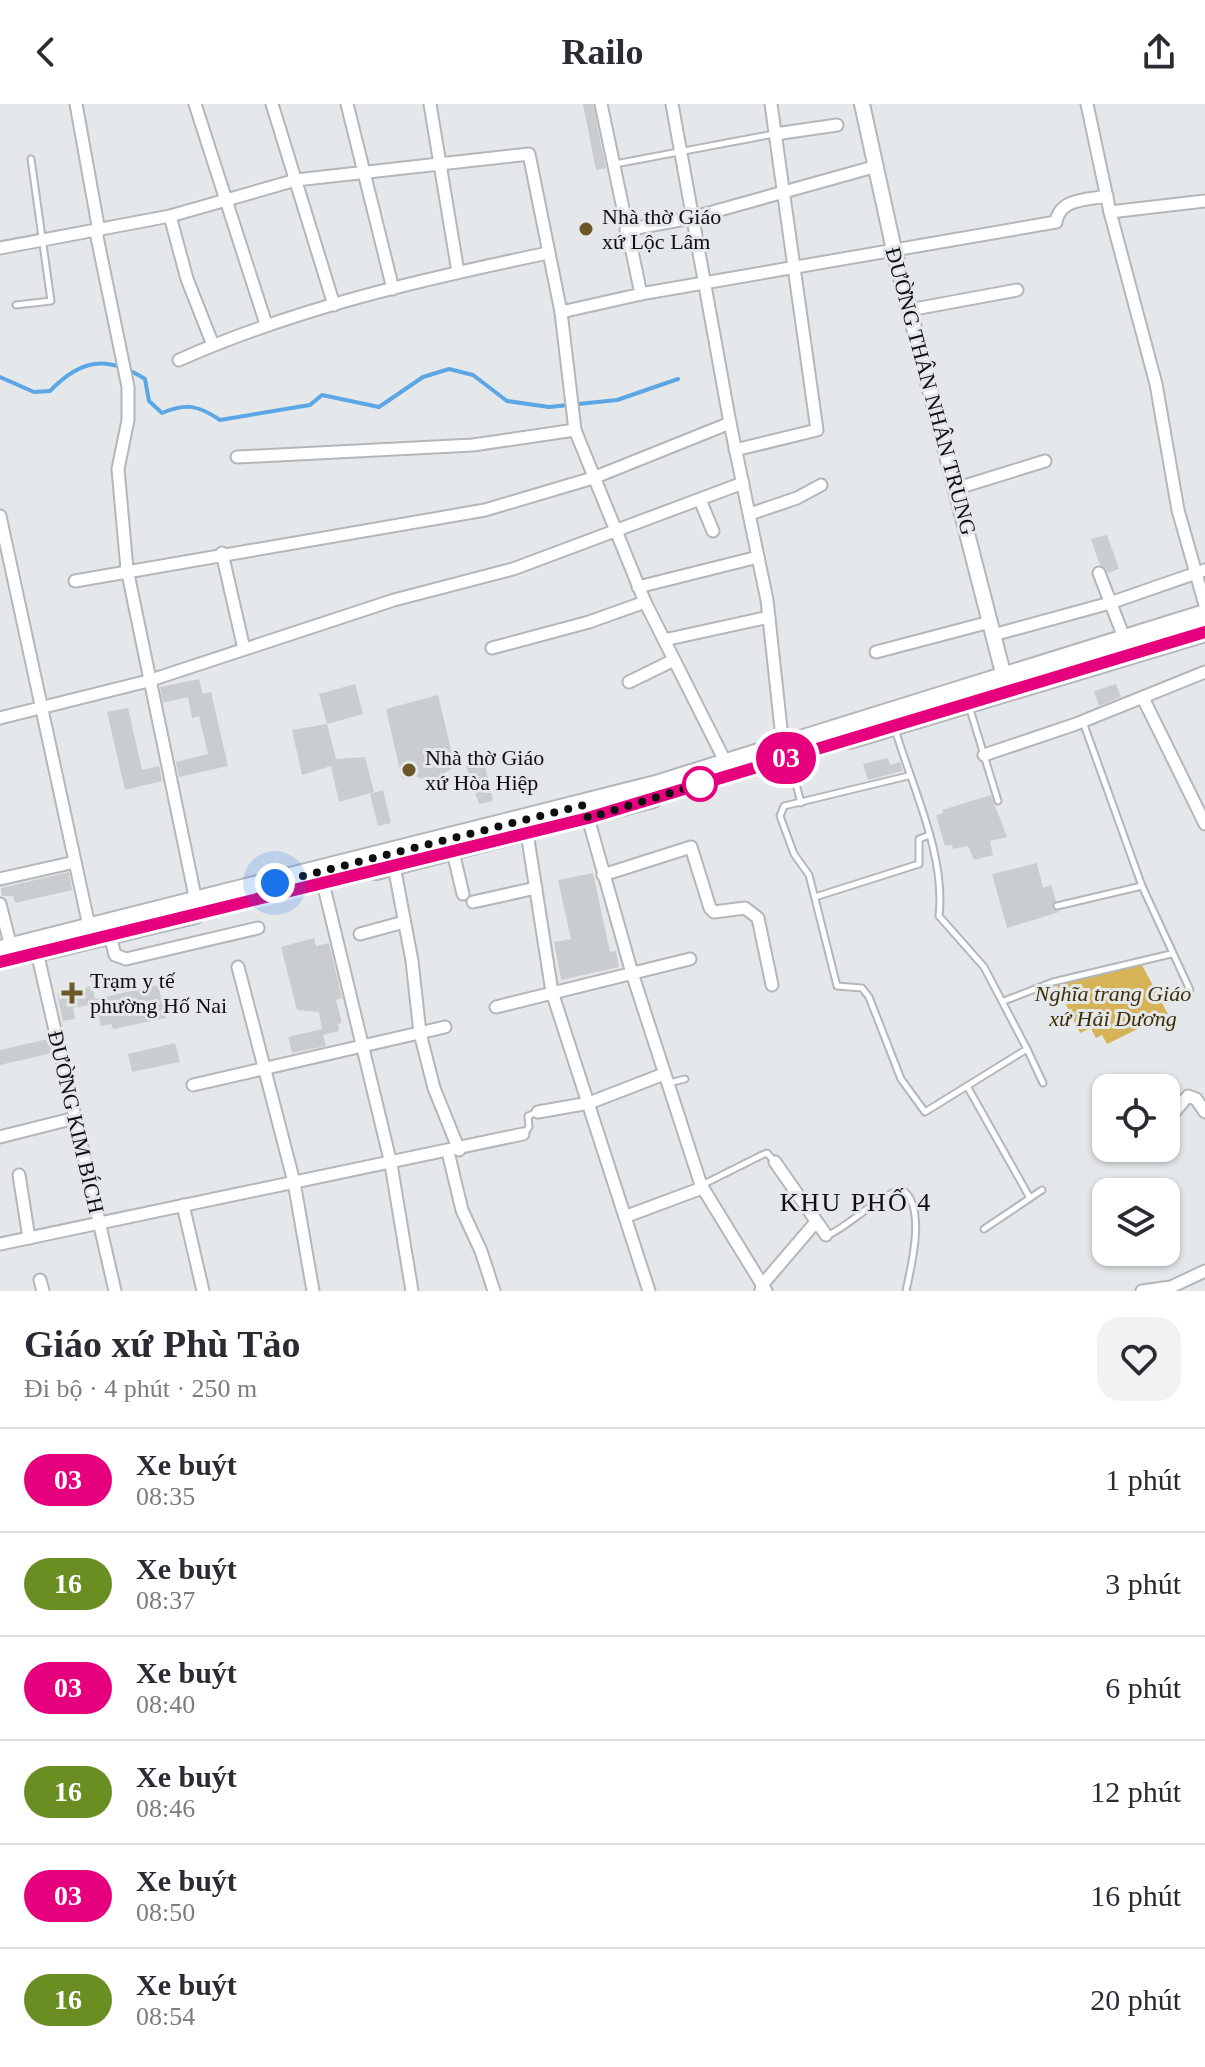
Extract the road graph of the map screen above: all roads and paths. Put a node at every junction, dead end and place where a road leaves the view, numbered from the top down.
1 (76, 104) edge
2 (195, 104) edge
3 (272, 104) edge
4 (347, 104) edge
5 (430, 104) edge
6 (601, 104) edge
7 (672, 104) edge
8 (771, 104) edge
9 (862, 104) edge
10 (1087, 104) edge
11 (837, 125) dead end
12 (775, 134) junction
13 (680, 151) junction
14 (31, 159) dead end
15 (439, 162) junction
16 (614, 164) junction
17 (877, 166) junction
18 (363, 170) junction
19 (296, 180) junction
20 (781, 193) junction
21 (1107, 196) junction
22 (225, 200) junction
23 (1205, 201) edge
24 (1110, 212) junction
25 (170, 216) junction
26 (691, 218) junction
27 (626, 230) junction
28 (97, 232) junction
29 (43, 242) junction
30 (0, 248) edge
31 (894, 250) junction
32 (548, 253) junction
33 (792, 268) junction
34 (458, 272) junction
35 (703, 283) junction
36 (393, 289) junction
37 (1017, 290) dead end
38 (641, 294) junction
39 (16, 305) dead end
40 (334, 305) junction
41 (909, 310) junction
42 (561, 312) junction
43 (266, 324) junction
44 (213, 345) junction
45 (179, 360) dead end
46 (730, 423) junction
47 (575, 430) junction
48 (735, 450) junction
49 (237, 457) dead end
50 (1045, 461) dead end
51 (593, 478) junction
52 (743, 483) junction
53 (821, 485) dead end
54 (958, 488) junction
55 (700, 500) junction
56 (750, 514) junction
57 (0, 516) edge
58 (713, 531) dead end
59 (615, 533) junction
60 (222, 553) junction
61 (758, 557) junction
62 (127, 569) junction
63 (1200, 572) edge
64 (1099, 573) dead end
65 (75, 581) dead end
66 (638, 587) junction
67 (645, 602) junction
68 (1110, 603) junction
69 (1205, 605) edge
70 (1205, 614) edge
71 (769, 617) junction
72 (992, 628) junction
73 (1205, 632) edge
74 (664, 640) junction
75 (1125, 640) junction
76 (492, 648) dead end
77 (244, 649) junction
78 (876, 652) dead end
79 (674, 660) junction
80 (1082, 665) junction
81 (1205, 672) edge
82 (1004, 677) junction
83 (148, 681) junction
84 (629, 682) dead end
85 (1143, 698) junction
86 (969, 705) junction
87 (44, 708) junction
88 (0, 718) edge
89 (1082, 721) junction
90 (894, 726) junction
91 (786, 752) junction
92 (984, 755) junction
93 (726, 763) junction
94 (908, 776) junction
95 (998, 801) dead end
96 (801, 803) junction
97 (580, 815) junction
98 (1205, 824) edge
99 (527, 833) junction
100 (928, 836) junction
101 (453, 852) junction
102 (75, 862) junction
103 (394, 866) junction
104 (603, 875) junction
105 (0, 879) edge
106 (323, 883) junction
107 (1142, 886) junction
108 (536, 888) junction
109 (815, 897) junction
110 (196, 901) junction
111 (0, 904) edge
112 (1057, 906) dead end
113 (404, 922) junction
114 (89, 926) junction
115 (258, 928) dead end
116 (360, 934) dead end
117 (110, 935) junction
118 (36, 946) junction
119 (6, 954) edge
120 (1171, 954) junction
121 (690, 959) dead end
122 (238, 967) dead end
123 (632, 973) junction
124 (772, 985) dead end
125 (1190, 990) dead end
126 (552, 992) junction
127 (1004, 1001) junction
128 (496, 1007) dead end
129 (445, 1027) dead end
130 (420, 1033) junction
131 (363, 1045) junction
132 (1027, 1049) junction
133 (265, 1067) junction
134 (666, 1079) junction
135 (685, 1079) dead end
136 (1043, 1083) dead end
137 (193, 1085) dead end
138 (967, 1086) junction
139 (589, 1103) junction
140 (1180, 1105) edge
141 (538, 1112) joint
142 (1205, 1112) edge
143 (75, 1118) junction
144 (523, 1134) joint
145 (0, 1137) edge
146 (453, 1151) junction
147 (775, 1162) joint
148 (391, 1164) junction
149 (19, 1175) dead end
150 (294, 1182) junction
151 (702, 1187) junction
152 (1042, 1190) dead end
153 (1030, 1198) junction
154 (183, 1205) junction
155 (627, 1216) junction
156 (100, 1222) junction
157 (815, 1223) junction
158 (984, 1229) dead end
159 (826, 1235) joint
160 (29, 1238) junction
161 (0, 1244) edge
162 (1205, 1273) edge
163 (763, 1289) edge
164 (115, 1291) edge
165 (203, 1291) edge
166 (313, 1291) edge
167 (412, 1291) edge
168 (494, 1291) edge
169 (649, 1291) edge
170 (906, 1291) edge
171 (1142, 1291) edge

1 - 28 street
2 - 22 street
3 - 19 street
4 - 18 street
5 - 15 street
6 - 16 street
7 - 13 street
8 - 12 street
9 - 17 street, ĐƯỜNG THÂN NHÂN TRUNG
10 - 21 street
11 - 12 street
12 - 13 lane
12 - 20 street
13 - 16 lane
13 - 26 street
14 - 29 lane
15 - 18 street
15 - 32 street
15 - 34 street
16 - 27 street
17 - 20 street
17 - 31 street, ĐƯỜNG THÂN NHÂN TRUNG
18 - 19 street
18 - 36 street
19 - 22 street
19 - 40 street
20 - 26 street
20 - 33 street
21 - 24 street
21 - 31 street
22 - 25 street
22 - 43 street
23 - 24 street
24 - 63 street
25 - 28 street
25 - 44 street
26 - 27 street
26 - 35 street
27 - 38 street
28 - 29 street
28 - 62 street
29 - 30 street
29 - 39 lane
31 - 33 street
31 - 41 street, ĐƯỜNG THÂN NHÂN TRUNG
32 - 34 street
32 - 42 street
33 - 35 street
33 - 48 street
34 - 36 street
35 - 38 street
35 - 46 street
36 - 40 street
37 - 41 street
38 - 42 street
40 - 43 street
41 - 54 street, ĐƯỜNG THÂN NHÂN TRUNG
42 - 47 street
43 - 44 street
44 - 45 street
46 - 48 street
46 - 51 street
47 - 49 street
47 - 51 street
48 - 52 street
50 - 54 street
51 - 59 street
51 - 60 street
52 - 55 street
52 - 56 street
53 - 56 street
54 - 72 street, ĐƯỜNG THÂN NHÂN TRUNG
55 - 58 street
55 - 59 street
56 - 61 street
57 - 87 street
59 - 66 street
59 - 77 street
60 - 62 street
60 - 77 street
61 - 66 street
61 - 71 street
62 - 65 street
62 - 83 street
63 - 68 street
63 - 69 street
64 - 68 street
66 - 67 street
67 - 74 street
67 - 76 street
68 - 72 street
68 - 75 street
70 - 75 main road
71 - 74 street
71 - 91 street
72 - 78 street
72 - 82 street, ĐƯỜNG THÂN NHÂN TRUNG
73 - 80 main road
74 - 79 street
75 - 80 main road
77 - 83 street
79 - 84 street
79 - 93 street
80 - 82 main road
80 - 86 main road
81 - 85 street
82 - 91 main road
83 - 87 street
83 - 110 street
85 - 89 street
85 - 98 street
86 - 90 main road
86 - 92 lane
87 - 88 street
87 - 102 street
89 - 92 street
89 - 107 lane
90 - 91 main road
90 - 94 lane
91 - 93 main road
91 - 96 lane
91 - 97 main road
92 - 95 lane
93 - 97 main road
94 - 96 lane
94 - 100 lane
96 - 109 lane
97 - 99 main road
97 - 104 street
97 - 110 main road
99 - 101 main road
99 - 108 street
100 - 109 lane
100 - 127 lane
101 - 103 main road
101 - 108 street
102 - 105 street
102 - 114 street
103 - 106 main road
103 - 113 street
104 - 123 street
104 - 124 street
106 - 117 main road
106 - 131 street
107 - 112 lane
107 - 120 lane
108 - 126 street
109 - 138 lane
110 - 114 main road
111 - 119 street
113 - 116 street
113 - 130 street
114 - 118 main road
115 - 117 street
117 - 118 main road
118 - 119 main road
118 - 143 street, ĐƯỜNG KIM BÍCH
120 - 125 lane
120 - 127 lane
121 - 123 street
122 - 133 street
123 - 126 street
123 - 134 street
126 - 128 street
126 - 139 street
127 - 132 lane
129 - 130 street
130 - 131 street
130 - 146 street
131 - 133 street
131 - 148 street
132 - 136 lane
132 - 138 lane
133 - 137 street
133 - 150 street
134 - 135 lane
134 - 139 street
134 - 151 street
138 - 153 lane
139 - 141 street
139 - 155 street
140 - 142 street
141 - 144 lane
143 - 145 street
143 - 156 street, ĐƯỜNG KIM BÍCH
144 - 146 street
146 - 148 street
146 - 168 street
147 - 151 lane
147 - 157 street
148 - 150 street
148 - 167 street
149 - 160 street
150 - 154 street
150 - 166 street
151 - 155 street
151 - 163 street
152 - 153 lane
153 - 158 lane
154 - 156 street
154 - 165 street
155 - 169 street
156 - 160 street
156 - 164 street, ĐƯỜNG KIM BÍCH
157 - 159 street
157 - 163 street
159 - 170 lane
160 - 161 street
162 - 171 street

